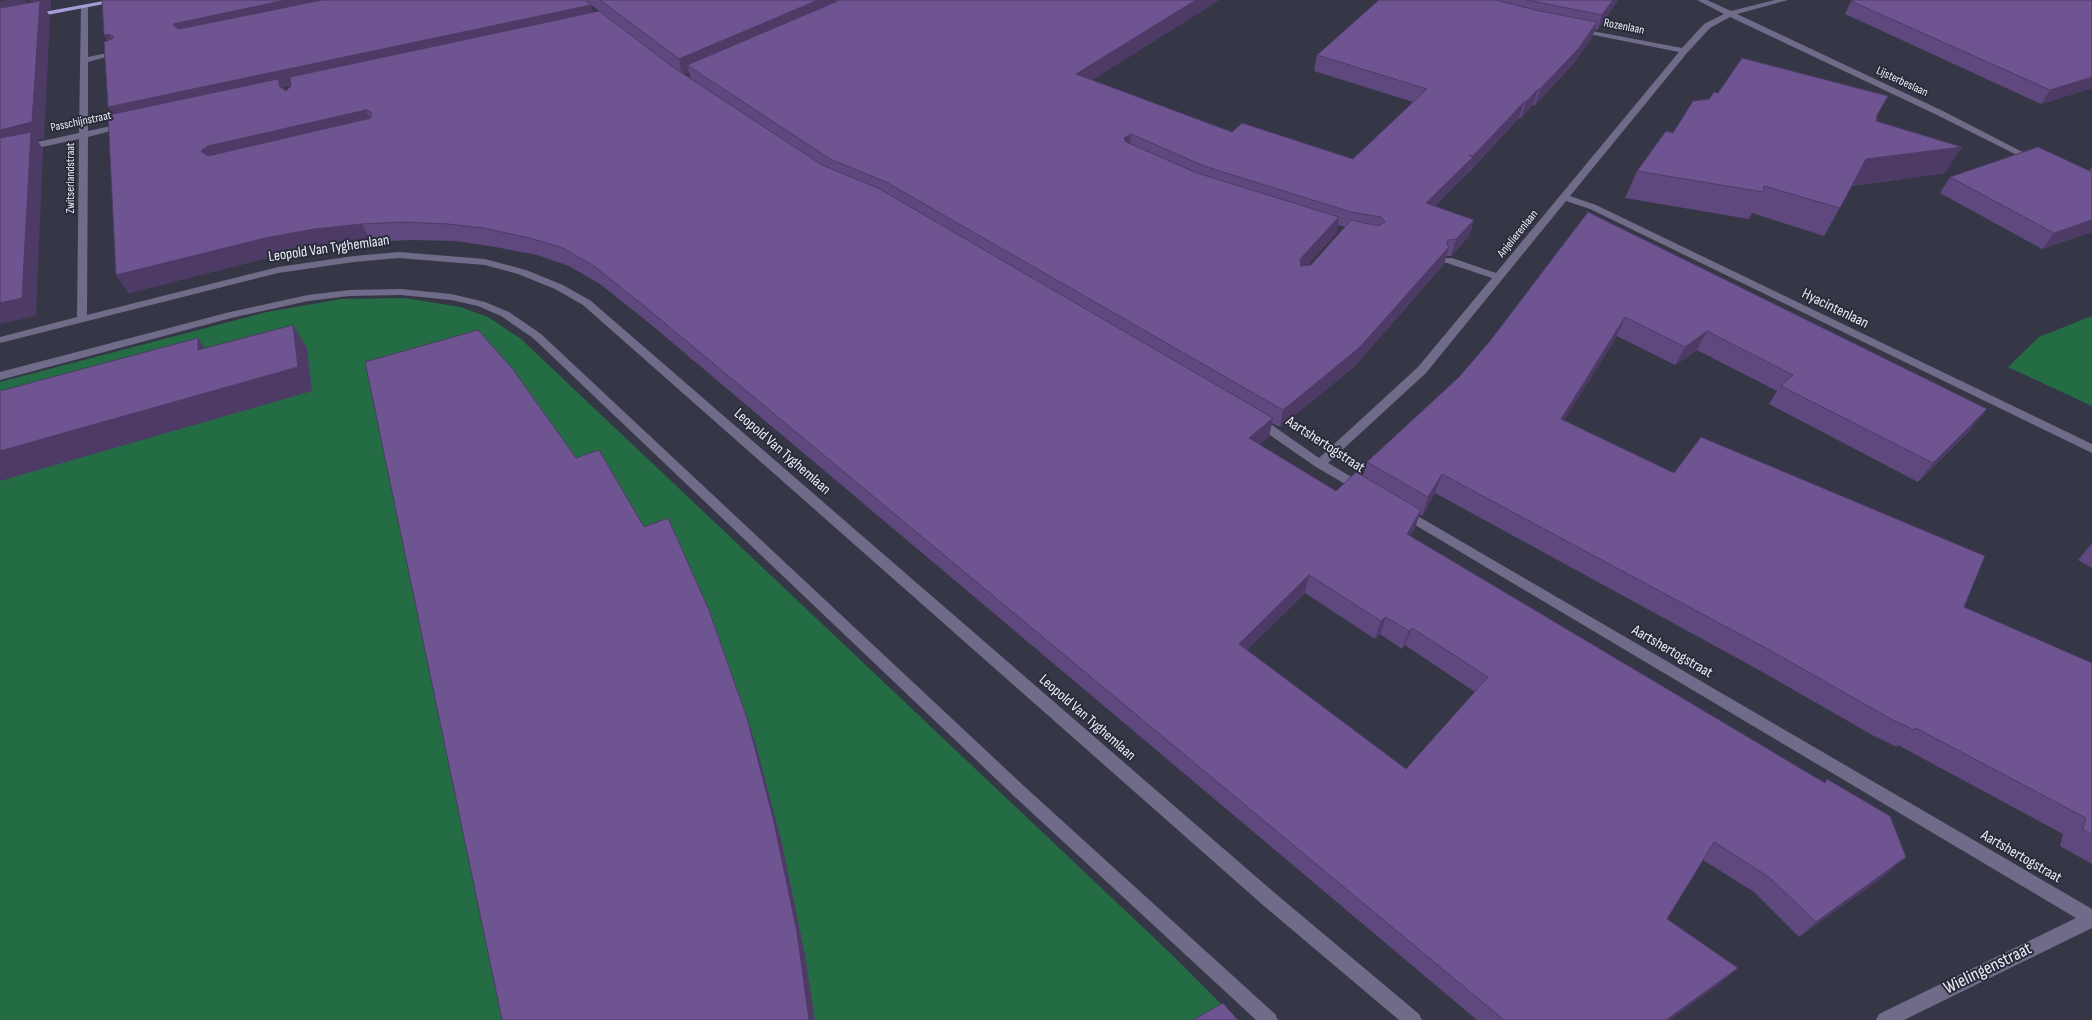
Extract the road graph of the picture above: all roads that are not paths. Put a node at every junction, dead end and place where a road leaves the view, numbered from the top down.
1 (121, 0) edge
2 (1701, 0) edge
3 (1784, 0) edge
4 (84, 7) junction
5 (1729, 14) junction
6 (0, 22) edge
7 (1573, 29) edge
8 (1684, 50) junction
9 (117, 53) edge
10 (84, 60) junction
11 (131, 124) edge
12 (84, 134) junction
13 (0, 153) edge
14 (2041, 164) edge
15 (1563, 198) junction
16 (1448, 260) edge
17 (1499, 277) junction
18 (82, 319) junction
19 (0, 340) edge
20 (0, 376) edge
21 (1251, 417) edge
22 (2092, 449) edge
23 (1320, 464) junction
24 (1371, 494) edge
25 (1397, 509) edge
26 (2092, 918) edge
27 (1269, 1020) edge
28 (1413, 1020) edge
29 (1885, 1020) edge

1 - 4 main road
2 - 5 street, Lijsterbeslaan
3 - 5 street, Anjelierenlaan
4 - 6 main road
4 - 10 street, Zwitserlandstraat
5 - 8 street, Anjelierenlaan
5 - 14 street, Lijsterbeslaan
7 - 8 street, Rozenlaan
8 - 15 street, Anjelierenlaan
9 - 10 street
10 - 12 street, Zwitserlandstraat
11 - 12 street, Passchijnstraat
12 - 13 street, Passchijnstraat
12 - 18 street, Zwitserlandstraat
15 - 17 street, Anjelierenlaan
15 - 22 street, Hyacintenlaan
16 - 17 street
17 - 23 street, Anjelierenlaan
18 - 19 street, Leopold Van Tyghemlaan
18 - 28 street, Leopold Van Tyghemlaan
20 - 27 street
21 - 23 street, Aartshertogstraat
23 - 24 street, Aartshertogstraat
25 - 26 street, Aartshertogstraat
26 - 29 street, Wielingenstraat

